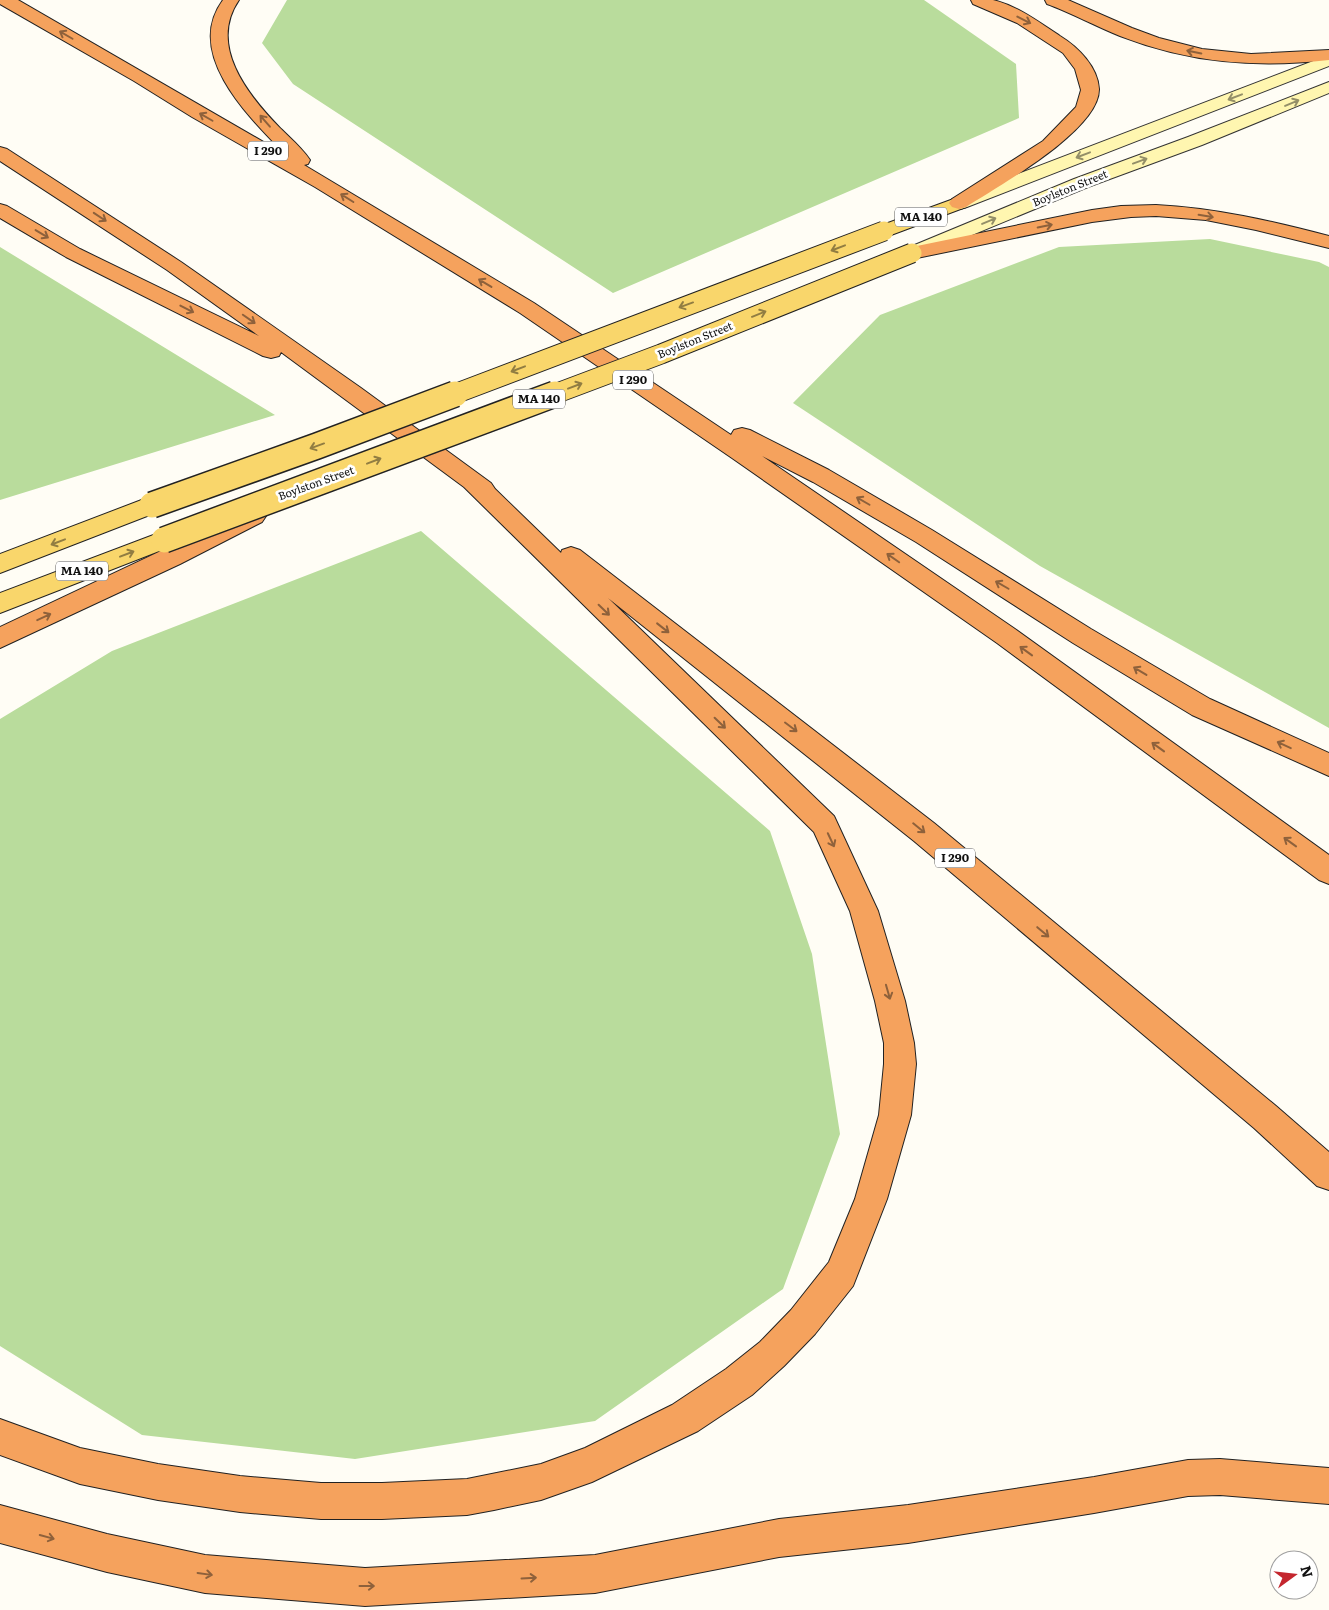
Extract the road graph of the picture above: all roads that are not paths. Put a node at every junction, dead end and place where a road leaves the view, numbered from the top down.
1 (6, 0) edge
2 (231, 0) edge
3 (979, 0) edge
4 (1052, 0) edge
5 (1329, 54) edge
6 (1329, 60) edge
7 (1329, 86) edge
8 (0, 153) edge
9 (322, 183) junction
10 (959, 203) junction
11 (0, 210) edge
12 (1329, 242) edge
13 (912, 253) junction
14 (635, 381) junction
15 (353, 393) junction
16 (469, 478) junction
17 (313, 484) joint
18 (167, 549) junction
19 (0, 564) edge
20 (0, 603) edge
21 (0, 638) edge
22 (1329, 765) edge
23 (1329, 870) edge
24 (1329, 1174) edge
25 (0, 1436) edge
26 (1329, 1486) edge
27 (0, 1524) edge

9 -> 1 highway, I 290
9 -> 2 highway
3 -> 10 highway
5 -> 4 highway
6 -> 10 main road, Boylston Street / MA 140
13 -> 7 main road, Boylston Street / MA 140
8 -> 15 highway, I 290
14 -> 9 highway, I 290
10 -> 19 main road, Boylston Street / MA 140, bridge
11 -> 15 highway
13 -> 12 highway
17 -> 13 main road, Boylston Street / MA 140, bridge
22 -> 14 highway
23 -> 14 highway, I 290
15 - 16 highway, I 290
16 -> 24 highway, I 290
16 -> 25 highway
17 - 18 highway, bridge
20 -> 18 main road, MA 140
21 -> 18 highway
27 -> 26 highway

